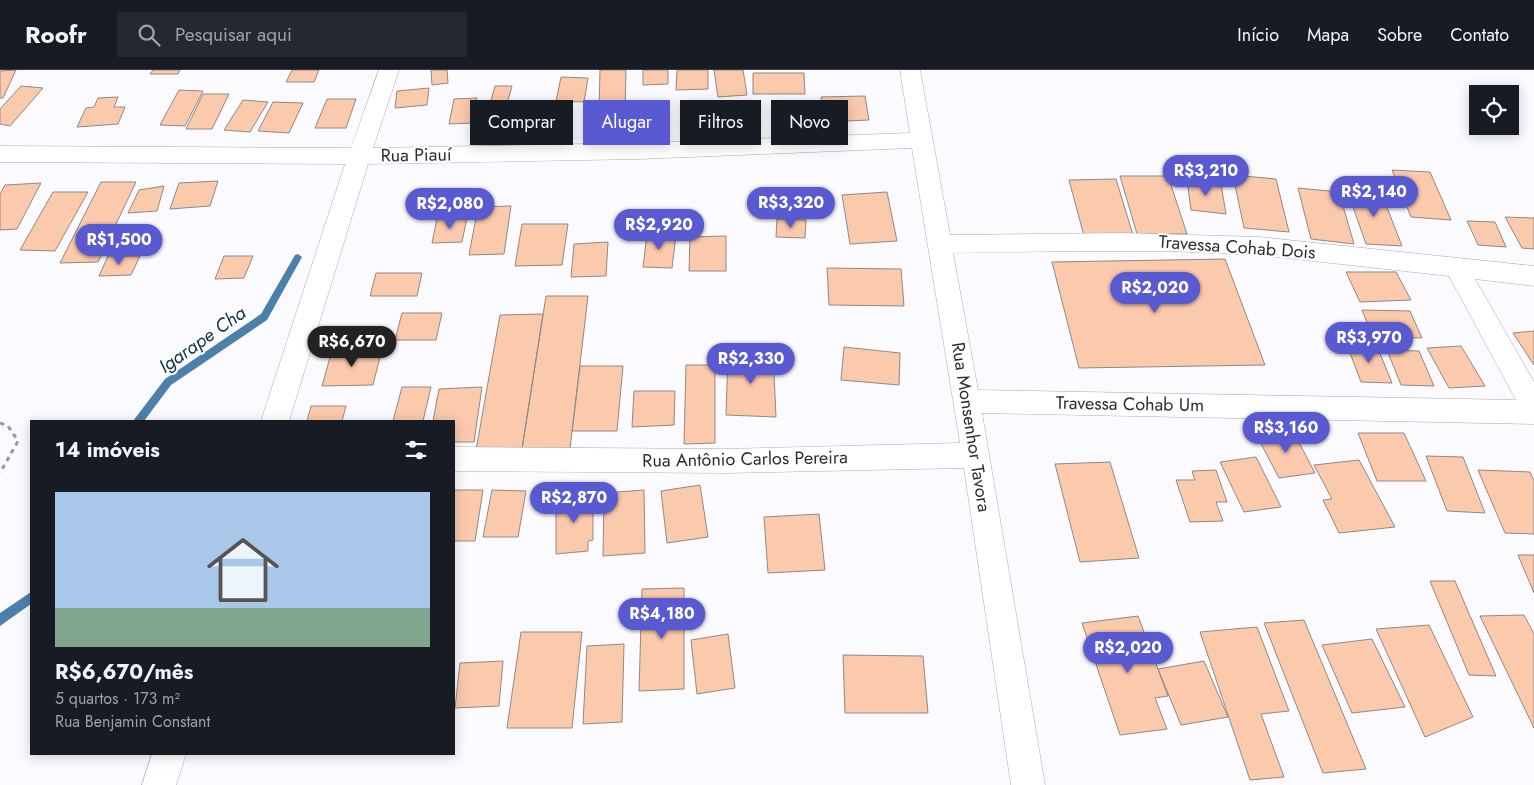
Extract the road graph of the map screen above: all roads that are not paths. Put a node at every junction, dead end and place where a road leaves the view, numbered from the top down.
1 (389, 70) edge
2 (910, 70) edge
3 (922, 140) junction
4 (0, 154) edge
5 (359, 156) junction
6 (940, 244) junction
7 (1457, 269) junction
8 (1534, 276) edge
9 (967, 401) junction
10 (1534, 407) edge
11 (1534, 412) edge
12 (275, 420) edge
13 (976, 455) junction
14 (455, 459) edge
15 (169, 755) edge
16 (159, 785) edge
17 (1028, 785) edge

1 - 5 street
2 - 3 street, Rua Monsenhor Tavora
3 - 5 street, Rua Piauí
3 - 6 street, Rua Monsenhor Tavora
4 - 5 street, Rua Piauí
5 - 12 street
6 - 7 street, Travessa Cohab Dois
6 - 9 street, Rua Monsenhor Tavora
7 - 8 street, Travessa Cohab Dois
7 - 10 street
9 - 11 street, Travessa Cohab Um
9 - 13 street, Rua Monsenhor Tavora
13 - 14 street, Rua Antônio Carlos Pereira
13 - 17 street, Rua Monsenhor Tavora
15 - 16 street

